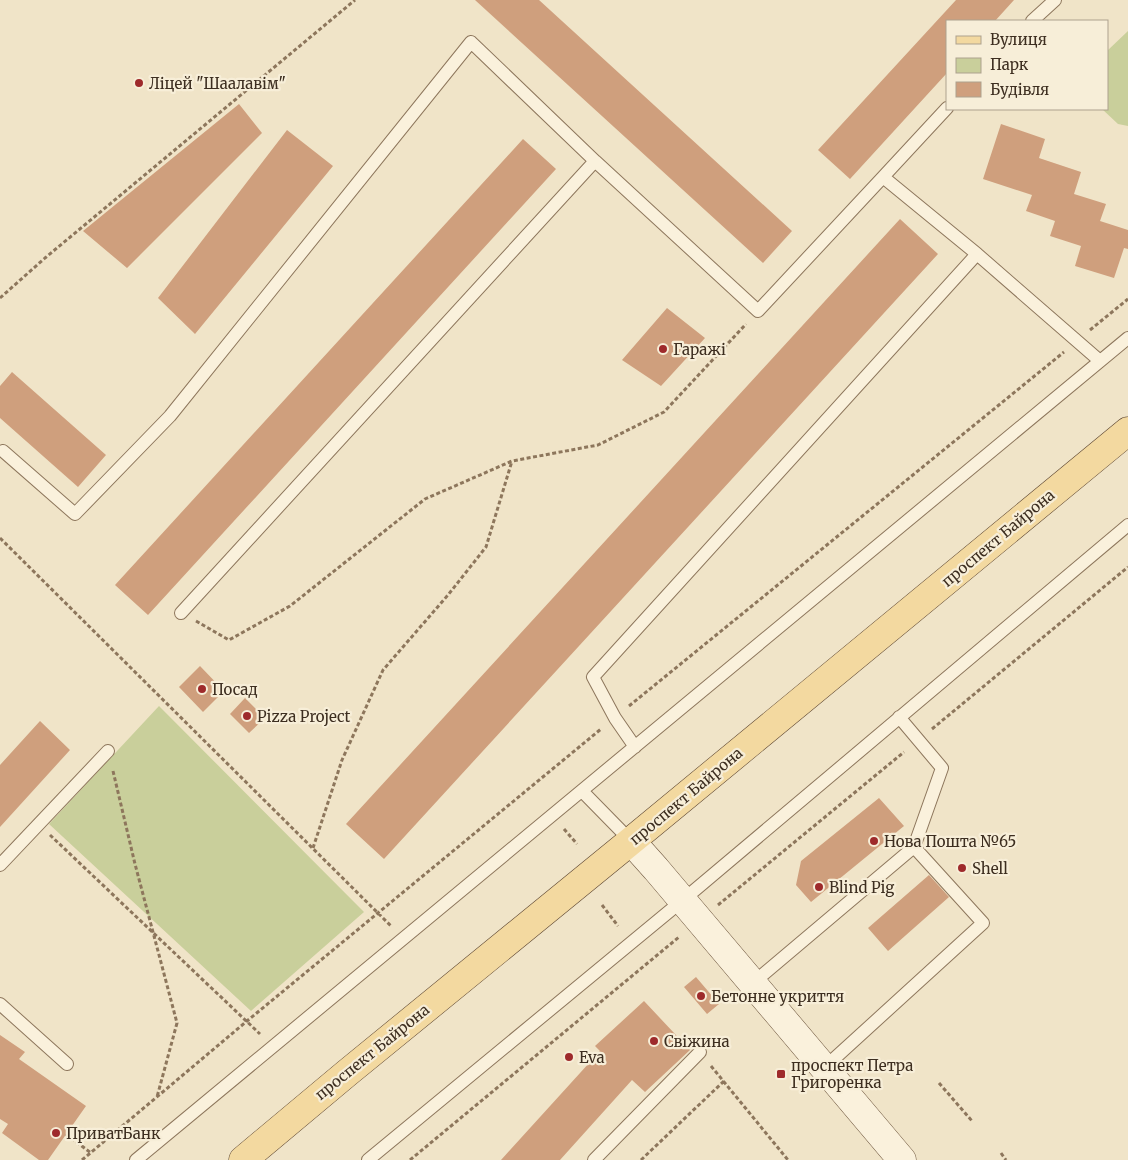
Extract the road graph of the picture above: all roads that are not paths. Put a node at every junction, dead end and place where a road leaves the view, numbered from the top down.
1 (1043, 0) edge
2 (1055, 0) edge
3 (1025, 20) edge
4 (1033, 20) edge
5 (946, 109) edge
6 (595, 161) junction
7 (883, 177) junction
8 (977, 254) junction
9 (1128, 338) edge
10 (1100, 361) junction
11 (1128, 431) edge
12 (3, 451) dead end
13 (1128, 525) edge
14 (181, 613) road end
15 (899, 716) junction
16 (634, 747) junction
17 (108, 751) road end
18 (582, 791) junction
19 (631, 841) junction
20 (914, 847) junction
21 (0, 865) edge
22 (683, 900) junction
23 (753, 983) junction
24 (0, 1004) edge
25 (700, 1052) road end
26 (67, 1064) dead end
27 (824, 1068) junction
28 (136, 1160) edge
29 (243, 1160) edge
30 (368, 1160) edge
31 (594, 1160) edge
32 (902, 1160) edge

1 - 3 lane
2 - 4 lane
5 - 7 lane
6 - 7 lane
6 - 12 lane
6 - 14 lane
7 - 8 lane
8 - 10 lane
8 - 16 lane
9 - 10 lane
10 - 16 lane
11 - 19 main road, проспект Байрона
13 - 15 lane
15 - 20 lane
15 - 22 lane
16 - 18 lane
17 - 21 lane
18 - 19 lane
18 - 28 lane
19 - 22 main road
19 - 29 main road, проспект Байрона
20 - 23 lane
20 - 27 lane
22 - 23 main road
22 - 30 lane
23 - 27 main road
24 - 26 lane
25 - 31 lane
27 - 32 main road

